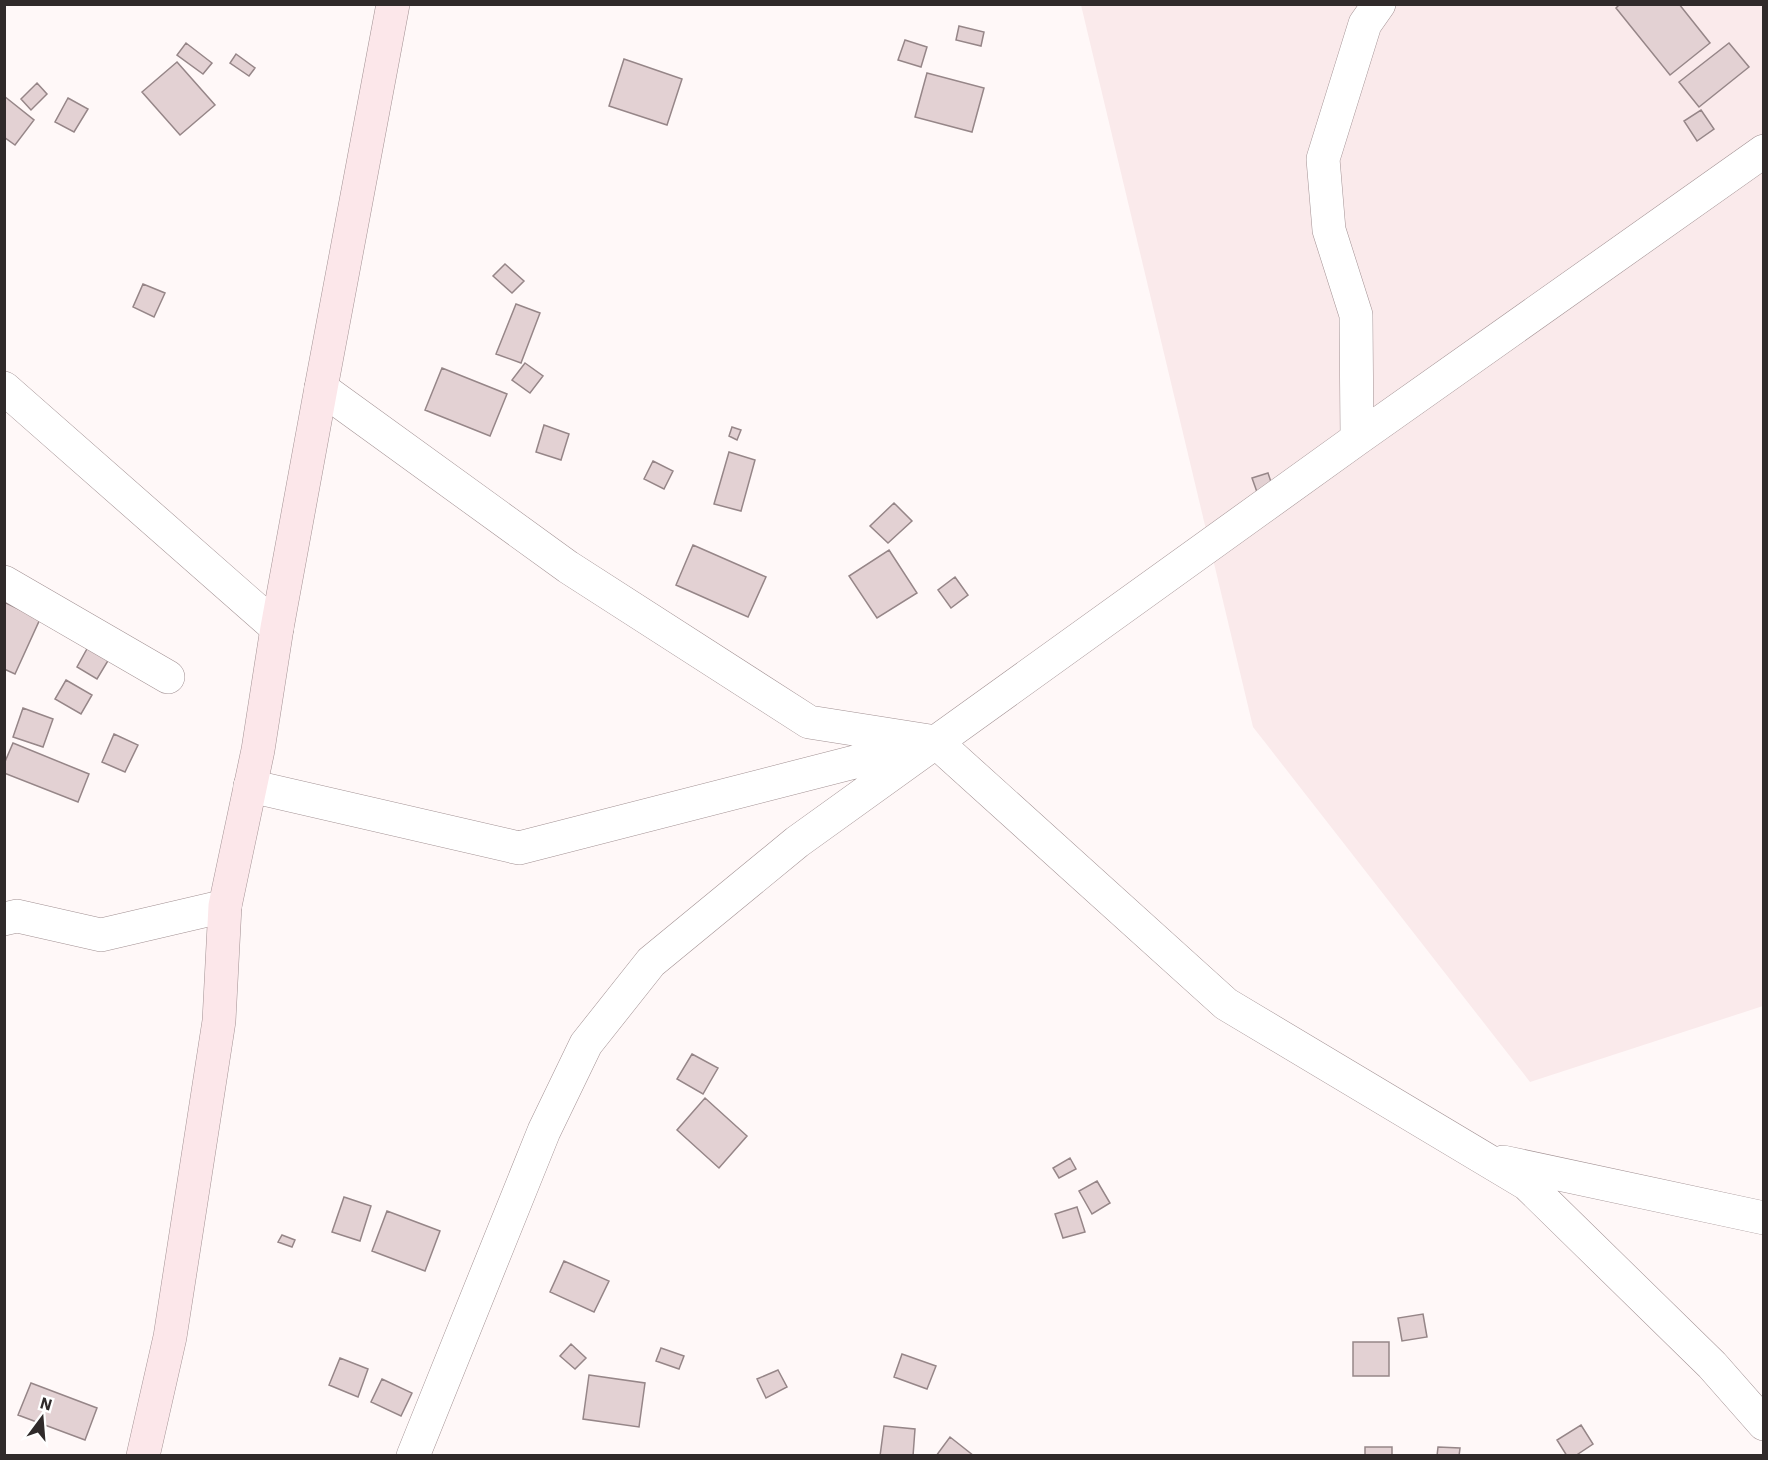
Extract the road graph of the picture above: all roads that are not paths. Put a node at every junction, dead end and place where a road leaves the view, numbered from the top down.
1 (393, 4) edge
2 (1379, 4) edge
3 (1764, 151) edge
4 (4, 388) edge
5 (321, 388) junction
6 (1357, 439) junction
7 (4, 582) edge
8 (277, 628) junction
9 (168, 677) dead end
10 (936, 742) junction
11 (250, 786) junction
12 (225, 906) junction
13 (9, 916) edge
14 (1484, 1158) junction
15 (1764, 1218) edge
16 (1764, 1424) edge
17 (143, 1455) edge
18 (413, 1455) edge

1 - 5 main road
2 - 6 street
3 - 6 street
4 - 8 street
5 - 8 main road
5 - 10 street
6 - 10 street
7 - 9 street
8 - 11 main road
10 - 11 street
10 - 14 street
10 - 18 street
11 - 12 main road
12 - 13 street
12 - 17 main road
14 - 15 street
14 - 16 street

